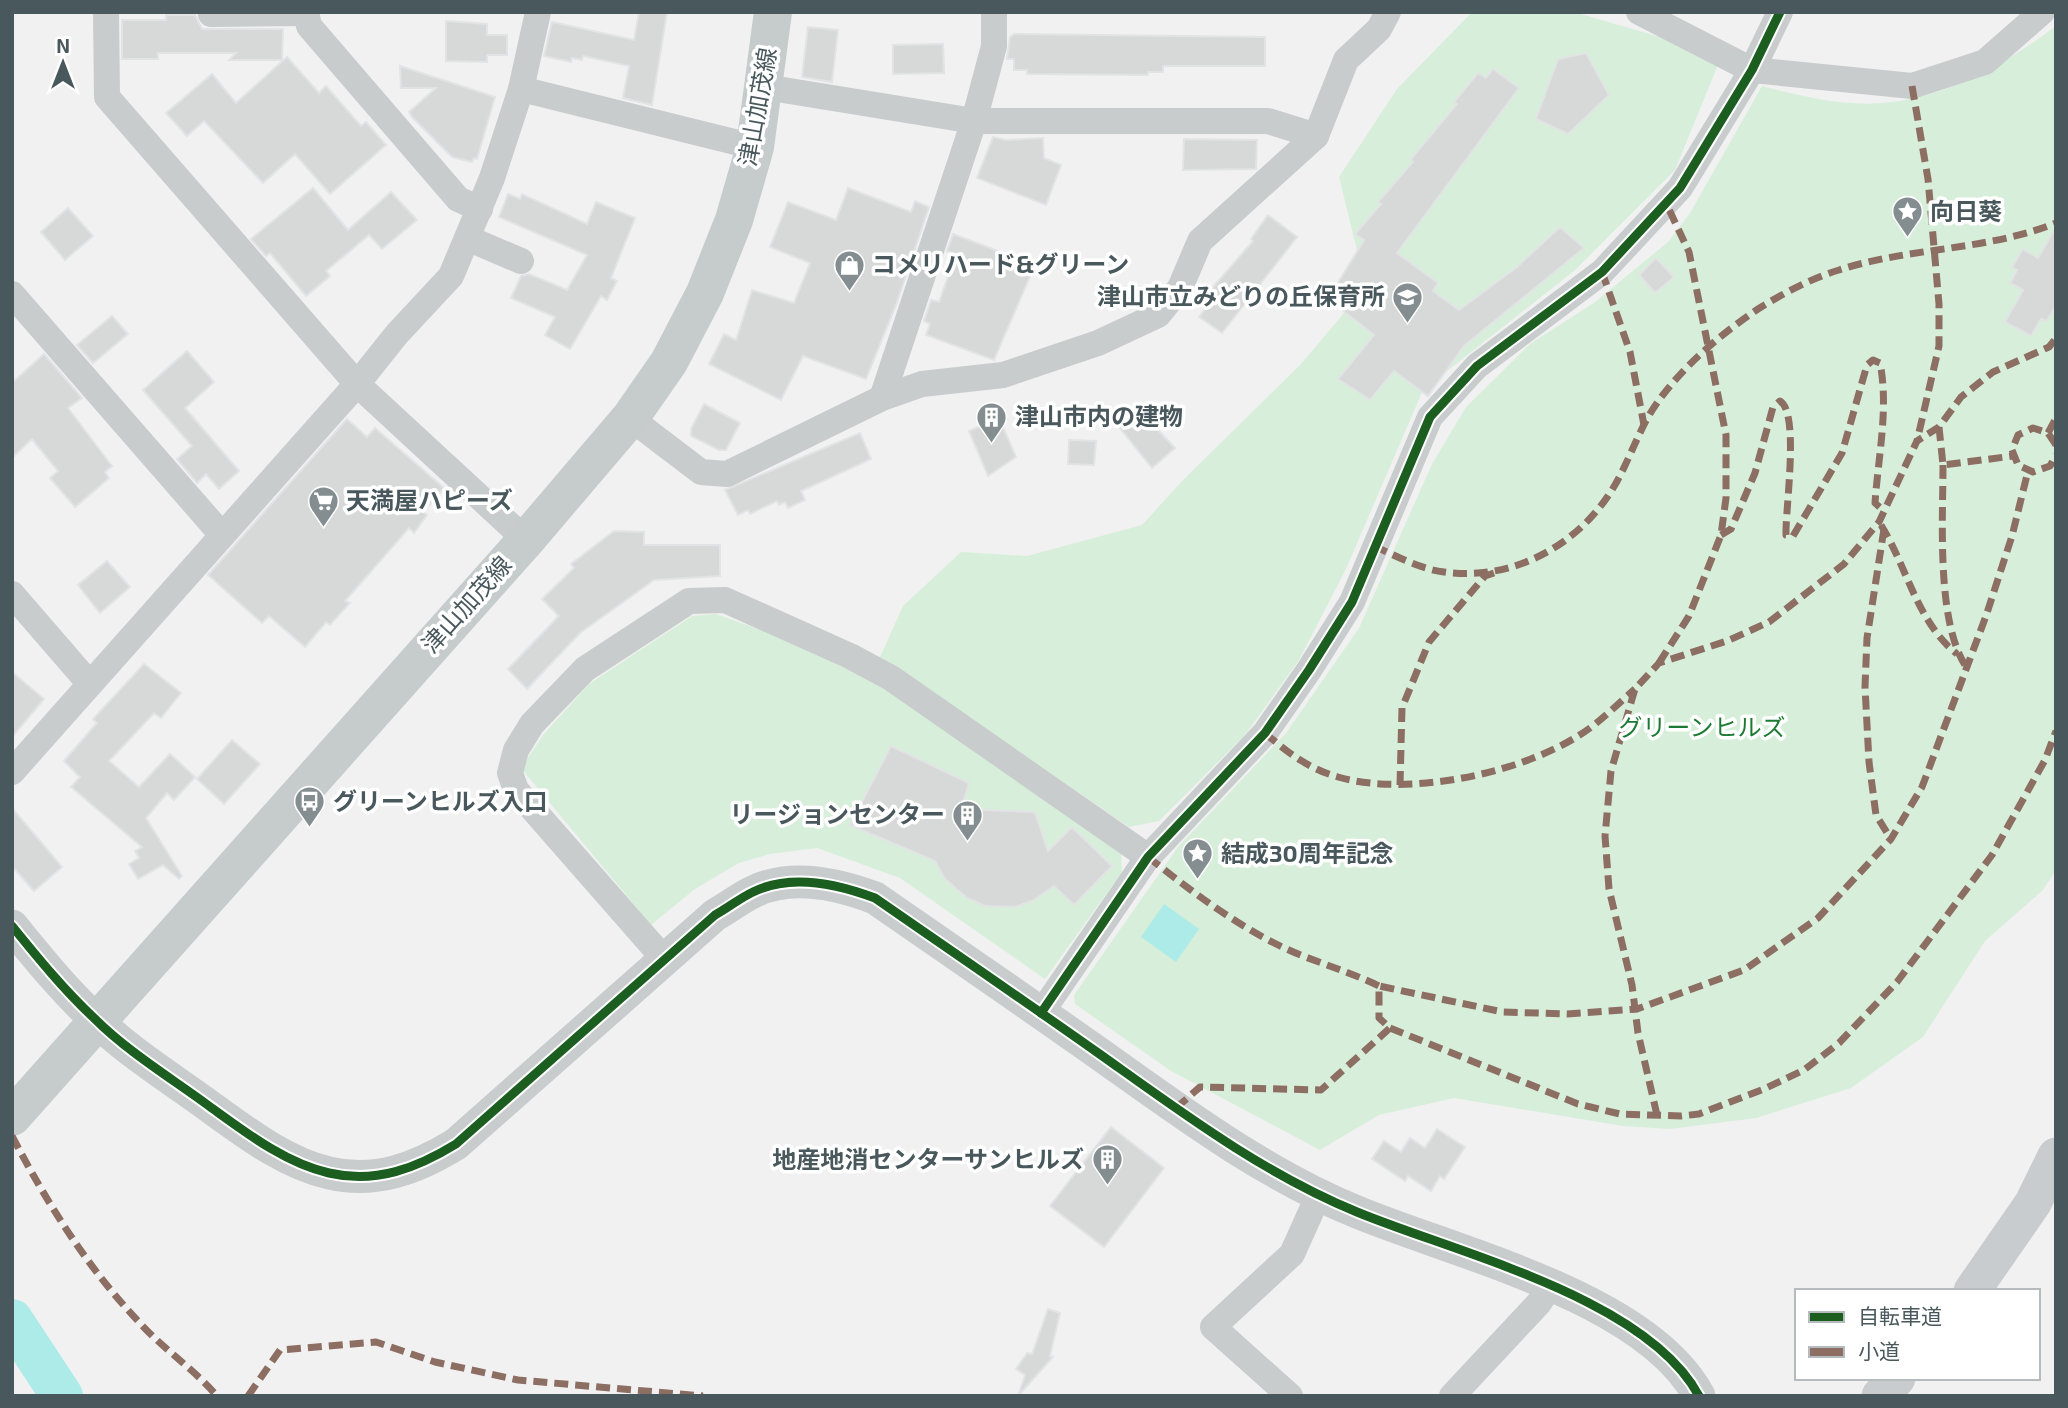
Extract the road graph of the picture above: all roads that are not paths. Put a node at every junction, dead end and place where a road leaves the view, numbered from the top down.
1 (106, 12) edge
2 (538, 12) edge
3 (773, 12) edge
4 (994, 12) edge
5 (1388, 12) edge
6 (1639, 12) edge
7 (1780, 12) edge
8 (2042, 12) edge
9 (306, 13) edge
10 (211, 14) edge
11 (1752, 71) junction
12 (765, 87) junction
13 (521, 89) junction
14 (974, 121) junction
15 (1316, 136) junction
16 (755, 147) junction
17 (480, 209) junction
18 (467, 238) junction
19 (521, 261) dead end
20 (17, 310) edge
21 (357, 384) junction
22 (882, 398) junction
23 (629, 418) junction
24 (222, 535) junction
25 (526, 540) junction
26 (12, 594) edge
27 (89, 683) junction
28 (12, 772) edge
29 (1148, 857) junction
30 (12, 926) edge
31 (665, 960) junction
32 (1041, 1013) junction
33 (95, 1020) junction
34 (12, 1116) edge
35 (2056, 1156) edge
36 (1319, 1194) junction
37 (1550, 1286) junction
38 (1974, 1289) edge
39 (1895, 1380) edge
40 (1290, 1396) edge
41 (1452, 1396) edge
42 (1699, 1396) edge
43 (1880, 1396) edge

1 - 21 street
2 - 13 street
3 - 12 main road, 津山加茂線
4 - 14 street
5 - 15 street
6 - 11 street
7 - 11 street
8 - 11 street
9 - 10 street
9 - 17 street
11 - 29 street
12 - 14 street
12 - 16 main road, 津山加茂線
13 - 16 street
13 - 17 street
14 - 15 street
14 - 22 street
15 - 22 street
16 - 23 main road, 津山加茂線
17 - 18 street
18 - 19 street
18 - 21 street
20 - 24 street
21 - 24 street
21 - 25 street
22 - 23 street
23 - 25 main road, 津山加茂線
24 - 27 street
25 - 33 main road, 津山加茂線
26 - 27 street
27 - 28 street
29 - 31 street
29 - 32 street
30 - 33 street
31 - 32 street
31 - 33 street
32 - 36 street
33 - 34 main road, 津山加茂線
35 - 38 main road
36 - 37 street
36 - 40 street
37 - 41 street
37 - 42 street
39 - 43 main road

